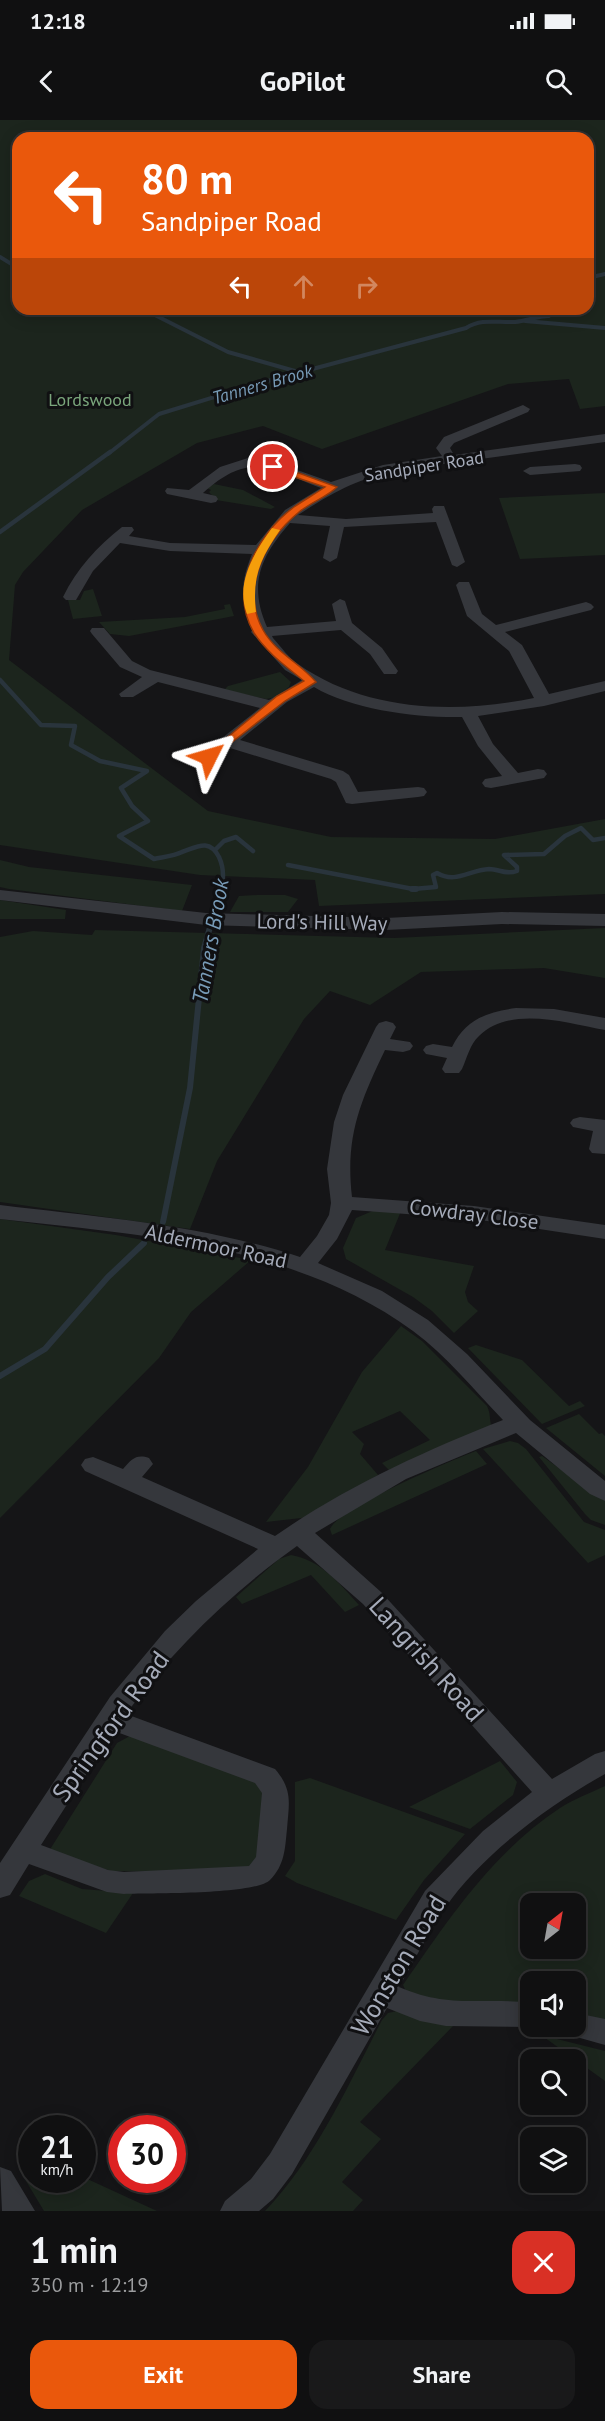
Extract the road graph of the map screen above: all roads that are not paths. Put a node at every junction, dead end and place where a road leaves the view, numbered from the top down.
1 (520, 415) dead end
2 (605, 438) edge
3 (538, 449) junction
4 (451, 460) junction
5 (575, 468) dead end
6 (552, 469) junction
7 (530, 471) dead end
8 (333, 487) junction
9 (172, 491) dead end
10 (192, 495) junction
11 (211, 499) dead end
12 (286, 518) junction
13 (338, 523) junction
14 (131, 527) dead end
15 (117, 538) junction
16 (452, 546) junction
17 (431, 547) dead end
18 (352, 549) dead end
19 (261, 550) junction
20 (457, 562) dead end
21 (96, 584) dead end
22 (464, 585) dead end
23 (489, 601) dead end
24 (470, 602) junction
25 (340, 604) dead end
26 (593, 622) dead end
27 (345, 625) junction
28 (493, 630) junction
29 (259, 632) junction
30 (128, 639) dead end
31 (380, 655) junction
32 (359, 658) dead end
33 (390, 671) dead end
34 (154, 677) junction
35 (311, 682) junction
36 (605, 686) edge
37 (127, 694) dead end
38 (544, 701) junction
39 (272, 706) junction
40 (468, 712) junction
41 (228, 742) junction
42 (209, 757) dead end
43 (351, 762) dead end
44 (538, 774) dead end
45 (337, 775) junction
46 (514, 778) junction
47 (490, 783) dead end
48 (418, 792) dead end
49 (0, 895) edge
50 (605, 907) edge
51 (502, 918) junction
52 (605, 920) edge
53 (605, 1024) edge
54 (403, 1046) dead end
55 (433, 1050) dead end
56 (580, 1123) dead end
57 (605, 1127) edge
58 (598, 1149) dead end
59 (342, 1203) junction
60 (0, 1212) edge
61 (605, 1233) edge
62 (305, 1265) junction
63 (519, 1423) junction
64 (93, 1465) dead end
65 (605, 1493) edge
66 (287, 1540) junction
67 (109, 1718) junction
68 (605, 1761) edge
69 (549, 1793) junction
70 (23, 1850) junction
71 (0, 1886) edge
72 (379, 1992) junction
73 (520, 2014) edge
74 (586, 2027) edge
75 (605, 2032) edge
76 (0, 2181) edge
77 (20, 2211) edge
78 (236, 2211) edge

1 - 4 street
2 - 3 street, Sandpiper Road
3 - 4 street, Sandpiper Road
3 - 6 street
4 - 8 street, Sandpiper Road
5 - 6 street
6 - 7 street
8 - 10 street
8 - 12 street, Sandpiper Road
9 - 10 street
10 - 11 street
12 - 13 street
12 - 19 street, Sandpiper Road
13 - 16 street
13 - 18 street
14 - 15 street
15 - 19 street
15 - 21 street
16 - 17 street
16 - 20 street
19 - 29 street, Sandpiper Road
22 - 24 street
23 - 24 street
24 - 28 street
25 - 27 street
26 - 28 street
27 - 29 street
27 - 31 street
28 - 38 street
29 - 35 street, Sandpiper Road
30 - 34 street
31 - 32 street
31 - 33 street
34 - 37 street
34 - 39 street
35 - 39 street
35 - 40 street, Sandpiper Road
36 - 38 street, Sandpiper Road
38 - 40 street, Sandpiper Road
39 - 41 street
40 - 46 street
41 - 42 street
41 - 45 street
43 - 45 street
44 - 46 street
45 - 48 street
46 - 47 street
49 - 51 street, Lord's Hill Way
50 - 51 street, Lord's Hill Way
51 - 52 street, Lord's Hill Way
53 - 55 street
54 - 59 street
56 - 57 street
57 - 58 street
59 - 61 street, Cowdray Close
59 - 62 street
60 - 62 street, Aldermoor Road
62 - 63 street, Aldermoor Road
63 - 65 street, Aldermoor Road
63 - 66 street, Springford Road
64 - 66 street, Langrish Road
66 - 67 street, Springford Road
66 - 69 street, Langrish Road
67 - 70 street, Springford Road
67 - 70 street
68 - 69 street, Wonston Road
69 - 72 street, Wonston Road
70 - 71 street, Springford Road
72 - 73 street
72 - 78 street, Wonston Road
74 - 75 street
76 - 77 street

